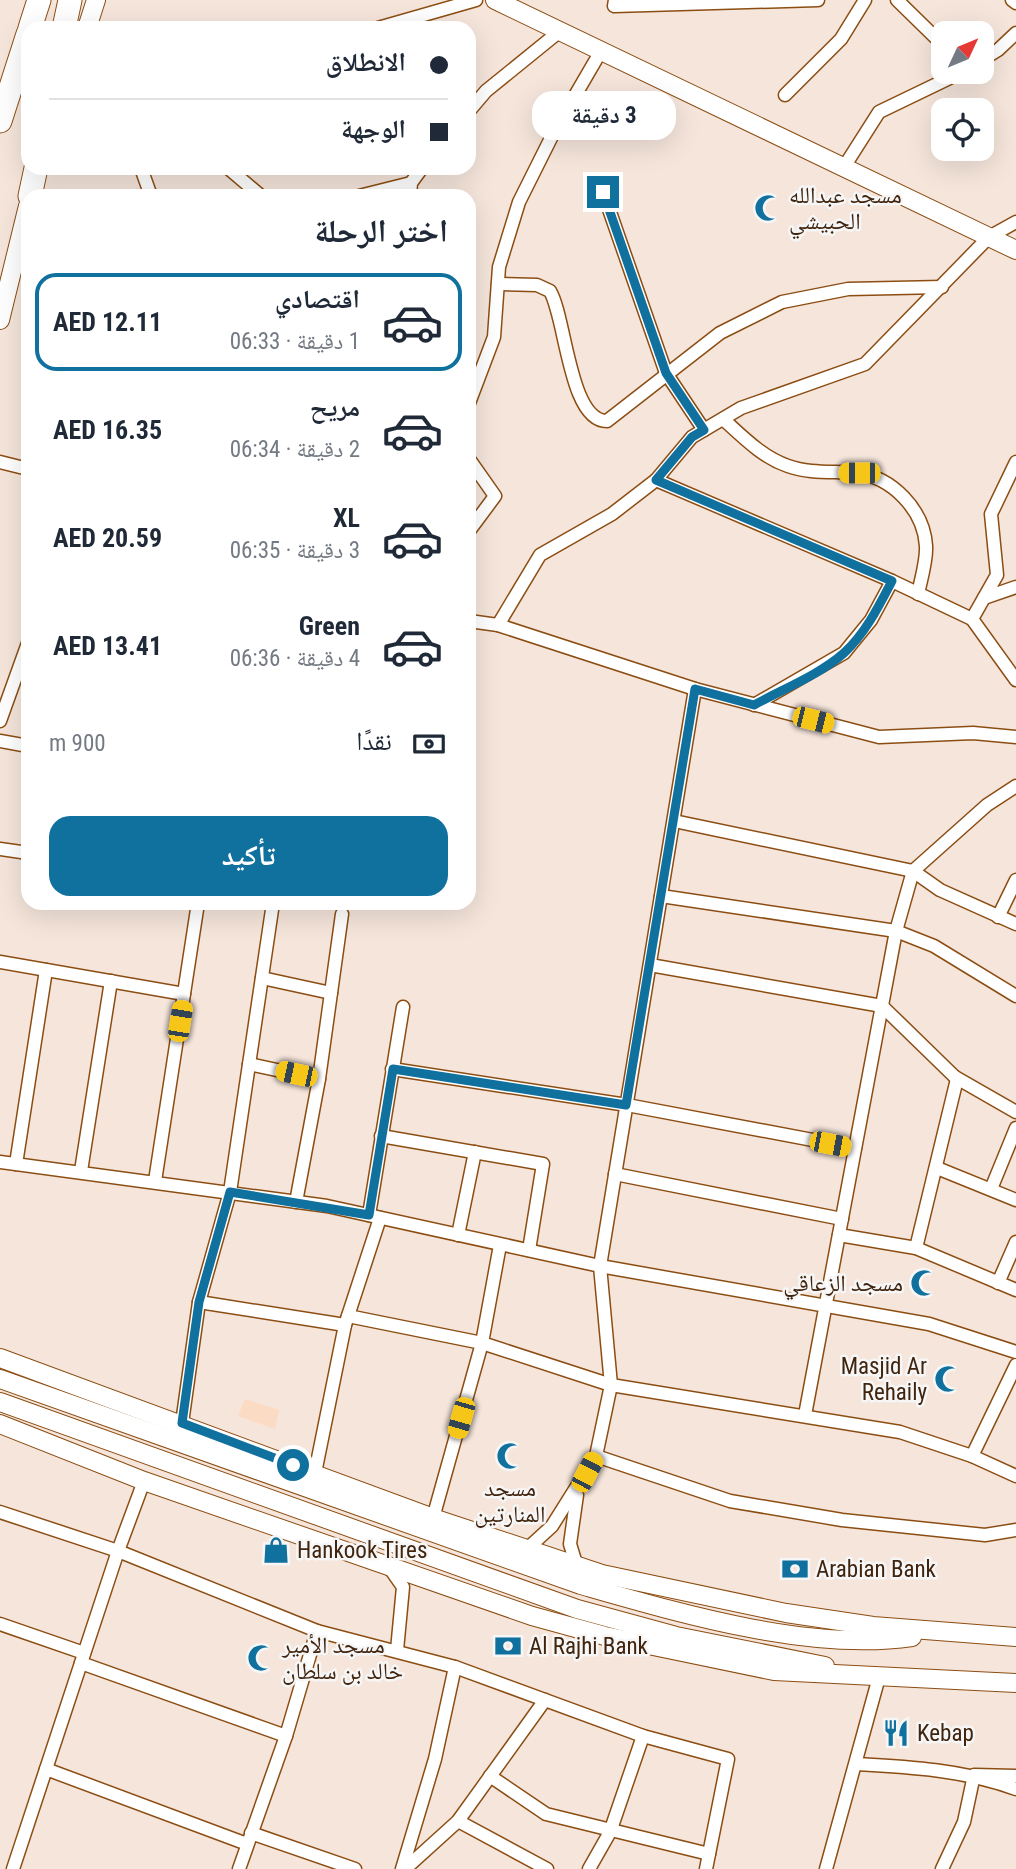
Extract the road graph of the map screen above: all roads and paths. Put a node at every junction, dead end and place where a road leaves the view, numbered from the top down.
1 (39, 0) edge
2 (70, 0) edge
3 (96, 0) edge
4 (476, 0) edge
5 (495, 0) edge
6 (615, 0) edge
7 (818, 0) edge
8 (865, 0) edge
9 (897, 0) edge
10 (1012, 0) edge
11 (693, 2) edge
12 (1016, 3) edge
13 (32, 21) edge
14 (66, 21) edge
15 (89, 21) edge
16 (402, 21) edge
17 (560, 31) junction
18 (1016, 33) edge
19 (931, 34) edge
20 (601, 51) junction
21 (994, 51) edge
22 (21, 56) edge
23 (937, 84) edge
24 (785, 95) dead end
25 (476, 102) edge
26 (0, 121) edge
27 (844, 167) junction
28 (236, 175) edge
29 (253, 189) edge
30 (603, 192) dead end
31 (1016, 222) edge
32 (21, 234) edge
33 (989, 237) junction
34 (1016, 250) edge
35 (498, 284) junction
36 (942, 287) junction
37 (0, 320) edge
38 (476, 370) edge
39 (666, 373) junction
40 (723, 419) junction
41 (704, 430) junction
42 (0, 462) edge
43 (1016, 463) edge
44 (21, 467) edge
45 (476, 468) edge
46 (656, 480) junction
47 (476, 522) edge
48 (892, 581) junction
49 (1016, 587) edge
50 (918, 594) junction
51 (984, 598) junction
52 (972, 619) junction
53 (476, 622) edge
54 (498, 625) junction
55 (21, 658) edge
56 (7, 679) edge
57 (1016, 680) edge
58 (695, 689) junction
59 (754, 705) junction
60 (0, 721) edge
61 (1016, 737) edge
62 (0, 741) edge
63 (21, 745) edge
64 (1016, 786) edge
65 (674, 821) junction
66 (0, 849) edge
67 (21, 852) edge
68 (913, 871) junction
69 (1016, 880) edge
70 (661, 896) junction
71 (197, 910) edge
72 (272, 910) edge
73 (342, 914) dead end
74 (998, 917) junction
75 (1016, 924) edge
76 (896, 931) junction
77 (0, 962) edge
78 (650, 965) junction
79 (46, 970) junction
80 (262, 978) junction
81 (111, 981) junction
82 (331, 993) junction
83 (184, 994) junction
84 (1016, 996) edge
85 (882, 1006) junction
86 (403, 1007) dead end
87 (249, 1065) junction
88 (393, 1069) junction
89 (955, 1077) junction
90 (319, 1079) junction
91 (626, 1105) junction
92 (1016, 1112) edge
93 (1016, 1128) edge
94 (381, 1136) junction
95 (855, 1149) junction
96 (475, 1152) junction
97 (0, 1162) edge
98 (16, 1164) junction
99 (937, 1168) junction
100 (81, 1171) junction
101 (615, 1174) junction
102 (155, 1181) junction
103 (990, 1189) junction
104 (230, 1192) junction
105 (1016, 1199) edge
106 (296, 1202) junction
107 (374, 1217) junction
108 (842, 1219) junction
109 (458, 1235) junction
110 (839, 1235) junction
111 (1016, 1242) edge
112 (500, 1245) junction
113 (916, 1248) junction
114 (529, 1250) junction
115 (600, 1266) junction
116 (998, 1283) junction
117 (1016, 1290) edge
118 (199, 1302) junction
119 (826, 1306) junction
120 (346, 1321) junction
121 (482, 1343) junction
122 (1016, 1352) edge
123 (0, 1358) edge
124 (1016, 1364) edge
125 (0, 1379) edge
126 (611, 1385) junction
127 (0, 1402) edge
128 (805, 1415) junction
129 (182, 1423) junction
130 (0, 1424) edge
131 (596, 1456) junction
132 (972, 1456) junction
133 (316, 1473) junction
134 (1016, 1476) edge
135 (144, 1481) junction
136 (578, 1489) junction
137 (0, 1512) edge
138 (433, 1518) junction
139 (1016, 1530) edge
140 (527, 1549) junction
141 (118, 1551) junction
142 (387, 1563) junction
143 (577, 1566) junction
144 (0, 1624) edge
145 (317, 1631) junction
146 (946, 1632) junction
147 (1016, 1637) edge
148 (397, 1650) junction
149 (83, 1658) junction
150 (455, 1667) junction
151 (871, 1677) junction
152 (1016, 1683) edge
153 (545, 1700) junction
154 (286, 1736) junction
155 (643, 1736) junction
156 (856, 1764) junction
157 (46, 1769) junction
158 (974, 1775) junction
159 (490, 1776) junction
160 (1016, 1776) edge
161 (1016, 1789) edge
162 (458, 1821) junction
163 (610, 1832) junction
164 (249, 1838) junction
165 (709, 1854) junction
166 (13, 1869) edge
167 (239, 1869) edge
168 (355, 1869) edge
169 (404, 1869) edge
170 (547, 1869) edge
171 (589, 1869) edge
172 (706, 1869) edge
173 (826, 1869) edge
174 (942, 1869) edge

1 - 13 highway
2 - 14 highway
3 - 15 main road
4 - 16 street
5 - 17 main road
6 - 11 street
7 - 11 street
8 - 24 street
9 - 19 street
10 - 12 street
17 - 20 main road
17 - 25 street
18 - 21 street
20 - 27 main road
20 - 35 street
22 - 26 highway
23 - 27 street
27 - 33 main road
28 - 29 street
30 - 39 street
31 - 33 street
32 - 37 main road
33 - 34 main road
33 - 36 street
35 - 38 street
35 - 39 street
36 - 39 street
36 - 40 street
39 - 41 street
40 - 41 street
40 - 50 street
41 - 46 street
42 - 44 street
43 - 51 street
45 - 47 street
46 - 48 street
46 - 54 street
48 - 50 street
48 - 59 street
49 - 51 street
50 - 52 street
51 - 52 street
52 - 57 street
53 - 54 street
54 - 58 street
55 - 56 street
56 - 60 street
58 - 59 street
58 - 65 street
59 - 61 street
62 - 63 street
64 - 68 street
65 - 68 street
65 - 70 street
66 - 67 street
68 - 74 street
68 - 76 street
69 - 74 street
70 - 76 street
70 - 78 street
71 - 83 street
72 - 80 street
73 - 82 street
74 - 75 street
76 - 84 street
76 - 85 street
77 - 79 street
78 - 85 street
78 - 91 street
79 - 81 street
79 - 98 street
80 - 82 street
80 - 87 street
81 - 83 street
81 - 100 street
82 - 90 street
83 - 102 street
85 - 89 street
85 - 95 street
86 - 88 street
87 - 90 street
87 - 104 street
88 - 91 street
88 - 94 street
89 - 92 street
89 - 99 street
90 - 106 street
91 - 95 street
91 - 101 street
93 - 103 street
94 - 96 street
94 - 107 street
95 - 108 street
96 - 109 street
96 - 114 street
97 - 98 street
98 - 100 street
99 - 103 street
99 - 113 street
100 - 102 street
101 - 108 street
101 - 115 street
102 - 104 street
103 - 105 street
104 - 106 street
104 - 118 street
106 - 107 street
107 - 109 street
107 - 120 street
108 - 110 street
109 - 112 street
110 - 113 street
110 - 119 street
111 - 116 street
112 - 114 street
112 - 121 street
113 - 116 street
114 - 115 street
115 - 119 street
115 - 126 street
116 - 117 street
118 - 120 street
118 - 129 street
119 - 122 street
119 - 128 street
120 - 121 street
120 - 133 street
121 - 126 street
121 - 138 street
123 - 129 main road
124 - 132 street
125 - 146 main road
126 - 128 street
126 - 131 street
127 - 151 main road
128 - 132 street
129 - 133 main road
130 - 135 main road
131 - 136 street
131 - 139 street
132 - 134 street
133 - 138 main road
135 - 141 street
135 - 142 main road
136 - 140 street
136 - 143 street
137 - 141 street
138 - 140 main road
140 - 143 main road
141 - 145 street
141 - 149 street
142 - 148 street
142 - 151 main road
143 - 146 main road
144 - 149 street
145 - 148 street
145 - 154 street
146 - 147 main road
148 - 150 street
149 - 154 street
149 - 157 street
150 - 153 street
150 - 169 street
151 - 152 main road
151 - 156 street
153 - 155 street
153 - 159 street
154 - 164 street
155 - 163 street
155 - 165 street
156 - 158 street
156 - 173 street
157 - 164 street
157 - 166 street
158 - 160 street
158 - 161 street
158 - 174 street
159 - 162 street
159 - 163 street
162 - 169 street
162 - 170 street
163 - 165 street
163 - 171 street
164 - 167 street
164 - 168 street
165 - 172 street

